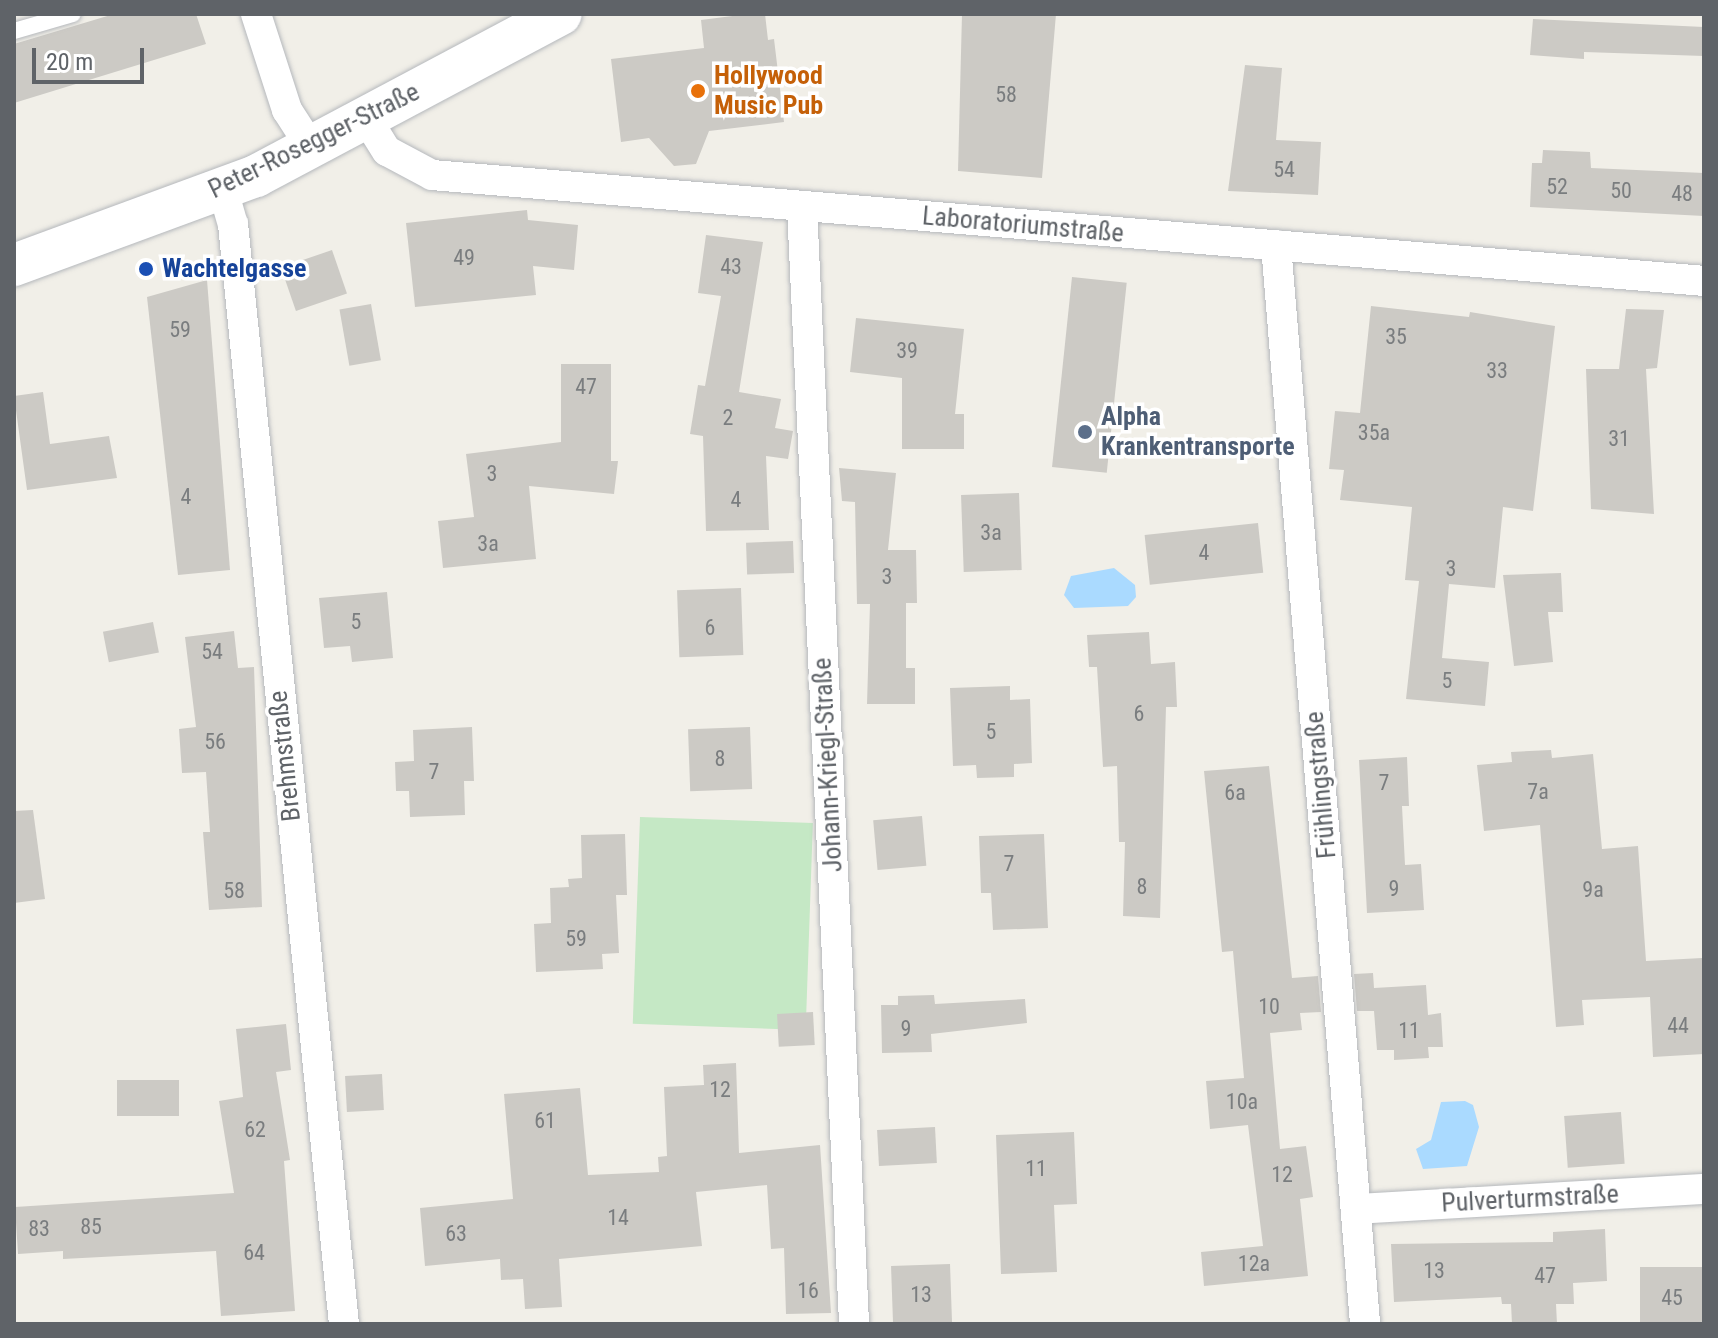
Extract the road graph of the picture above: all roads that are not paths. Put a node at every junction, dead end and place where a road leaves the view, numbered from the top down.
1 (73, 14) edge
2 (256, 14) edge
3 (561, 14) edge
4 (14, 31) edge
5 (366, 118) junction
6 (312, 149) junction
7 (223, 190) junction
8 (802, 207) junction
9 (1276, 245) junction
10 (14, 265) edge
11 (1704, 281) edge
12 (1704, 1189) edge
13 (1356, 1209) junction
14 (344, 1324) edge
15 (854, 1324) edge
16 (1365, 1324) edge

1 - 4 lane
2 - 6 street
3 - 5 main road, Peter-Rosegger-Straße
5 - 6 main road, Peter-Rosegger-Straße
5 - 8 street, Laboratoriumstraße
6 - 7 main road, Peter-Rosegger-Straße
7 - 10 main road, Peter-Rosegger-Straße
7 - 14 street, Brehmstraße
8 - 9 street, Laboratoriumstraße
8 - 15 street, Johann-Kriegl-Straße
9 - 11 street, Laboratoriumstraße
9 - 13 street, Frühlingstraße
12 - 13 street, Pulverturmstraße
13 - 16 street, Frühlingstraße

